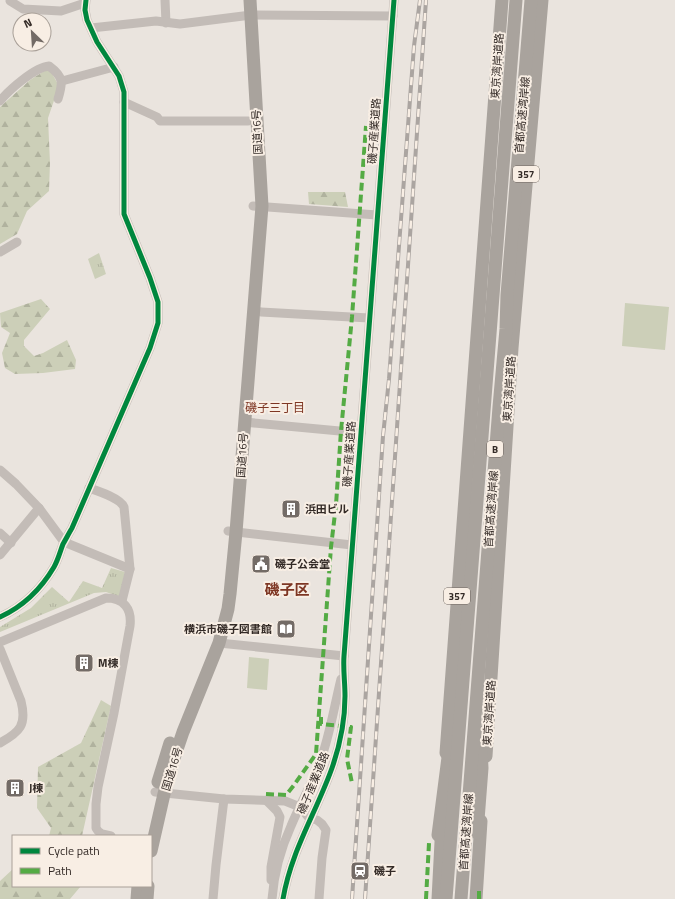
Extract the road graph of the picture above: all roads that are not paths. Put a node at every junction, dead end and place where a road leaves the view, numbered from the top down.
1 (164, 0) edge
2 (243, 0) edge
3 (250, 0) edge
4 (394, 0) edge
5 (502, 0) edge
6 (516, 0) edge
7 (531, 0) edge
8 (542, 0) edge
9 (10, 2) dead end
10 (86, 2) edge
11 (247, 15) junction
12 (393, 16) junction
13 (166, 23) junction
14 (91, 28) junction
15 (114, 67) junction
16 (62, 81) junction
17 (58, 100) dead end
18 (0, 101) edge
19 (124, 102) junction
20 (248, 121) junction
21 (258, 206) junction
22 (377, 215) junction
23 (17, 242) dead end
24 (0, 252) edge
25 (253, 310) junction
26 (369, 318) junction
27 (471, 417) junction
28 (507, 420) junction
29 (244, 422) junction
30 (361, 433) junction
31 (0, 470) edge
32 (466, 479) junction
33 (503, 483) junction
34 (89, 488) junction
35 (39, 508) junction
36 (232, 532) junction
37 (0, 533) edge
38 (64, 542) junction
39 (11, 543) junction
40 (352, 545) junction
41 (0, 555) edge
42 (471, 564) junction
43 (130, 569) junction
44 (122, 601) junction
45 (0, 617) edge
46 (0, 642) edge
47 (219, 643) junction
48 (0, 648) edge
49 (344, 656) junction
50 (343, 672) junction
51 (478, 681) junction
52 (447, 720) junction
53 (488, 722) junction
54 (0, 743) edge
55 (160, 793) junction
56 (224, 799) junction
57 (267, 801) junction
58 (300, 807) junction
59 (310, 818) junction
60 (108, 835) edge
61 (145, 835) edge
62 (152, 841) edge
63 (138, 887) edge
64 (148, 887) edge
65 (272, 897) edge
66 (137, 899) edge
67 (147, 899) edge
68 (213, 899) edge
69 (283, 899) edge
70 (319, 899) edge
71 (433, 899) edge
72 (438, 899) edge
73 (446, 899) edge
74 (461, 899) edge
75 (471, 899) edge
76 (476, 899) edge

1 - 13 street
2 - 11 highway, 国道16号
3 - 11 highway, 国道16号
4 - 12 street, 磯子産業道路
5 - 27 highway, 東京湾岸道路 / 357
6 - 42 highway, 首都高速湾岸線 / B, bridge
7 - 51 highway, 首都高速湾岸線 / B, bridge
8 - 28 highway, 東京湾岸道路 / 357
9 - 10 street
10 - 14 street
11 - 12 street
11 - 13 street
11 - 20 highway, 国道16号
11 - 21 highway, 国道16号
12 - 22 street, 磯子産業道路
13 - 14 street
14 - 15 street
15 - 16 street
15 - 19 street
16 - 17 street
16 - 18 street
19 - 20 street
19 - 34 street
20 - 21 highway, 国道16号
21 - 22 street
21 - 25 highway, 国道16号
21 - 36 highway, 国道16号
22 - 26 street, 磯子産業道路
23 - 24 street
25 - 26 street
25 - 29 highway, 国道16号
26 - 30 street, 磯子産業道路
27 - 28 highway
27 - 32 highway, 東京湾岸道路 / 357
28 - 33 highway, 東京湾岸道路 / 357
29 - 30 street
29 - 36 highway, 国道16号
30 - 40 street, 磯子産業道路
31 - 35 street
32 - 33 highway
32 - 52 highway, 東京湾岸道路 / 357
33 - 53 highway, 東京湾岸道路 / 357
34 - 38 street
34 - 43 street
35 - 38 street
35 - 39 street
36 - 40 street
36 - 47 highway, 国道16号
36 - 55 highway, 国道16号
37 - 39 street
38 - 43 street
38 - 45 street
39 - 41 street
40 - 49 street, 磯子産業道路
42 - 71 highway, bridge
42 - 73 highway, 首都高速湾岸線 / B, bridge
43 - 44 street
44 - 46 street
44 - 60 street
47 - 49 street
47 - 55 highway, 国道16号
48 - 54 street
49 - 50 street, 磯子産業道路
50 - 58 street, 磯子産業道路
50 - 59 street, 磯子産業道路
51 - 74 highway, 首都高速湾岸線 / B, bridge
51 - 75 highway, bridge
52 - 53 highway
52 - 72 highway, 東京湾岸道路 / 357
53 - 76 highway, 東京湾岸道路 / 357
55 - 56 street
55 - 61 highway, 国道16号
55 - 62 highway, 国道16号
56 - 57 street
56 - 68 street
57 - 58 street
57 - 65 street
58 - 59 street
58 - 65 street, 磯子産業道路
59 - 69 street, 磯子産業道路
59 - 70 street
63 - 66 highway
64 - 67 highway

